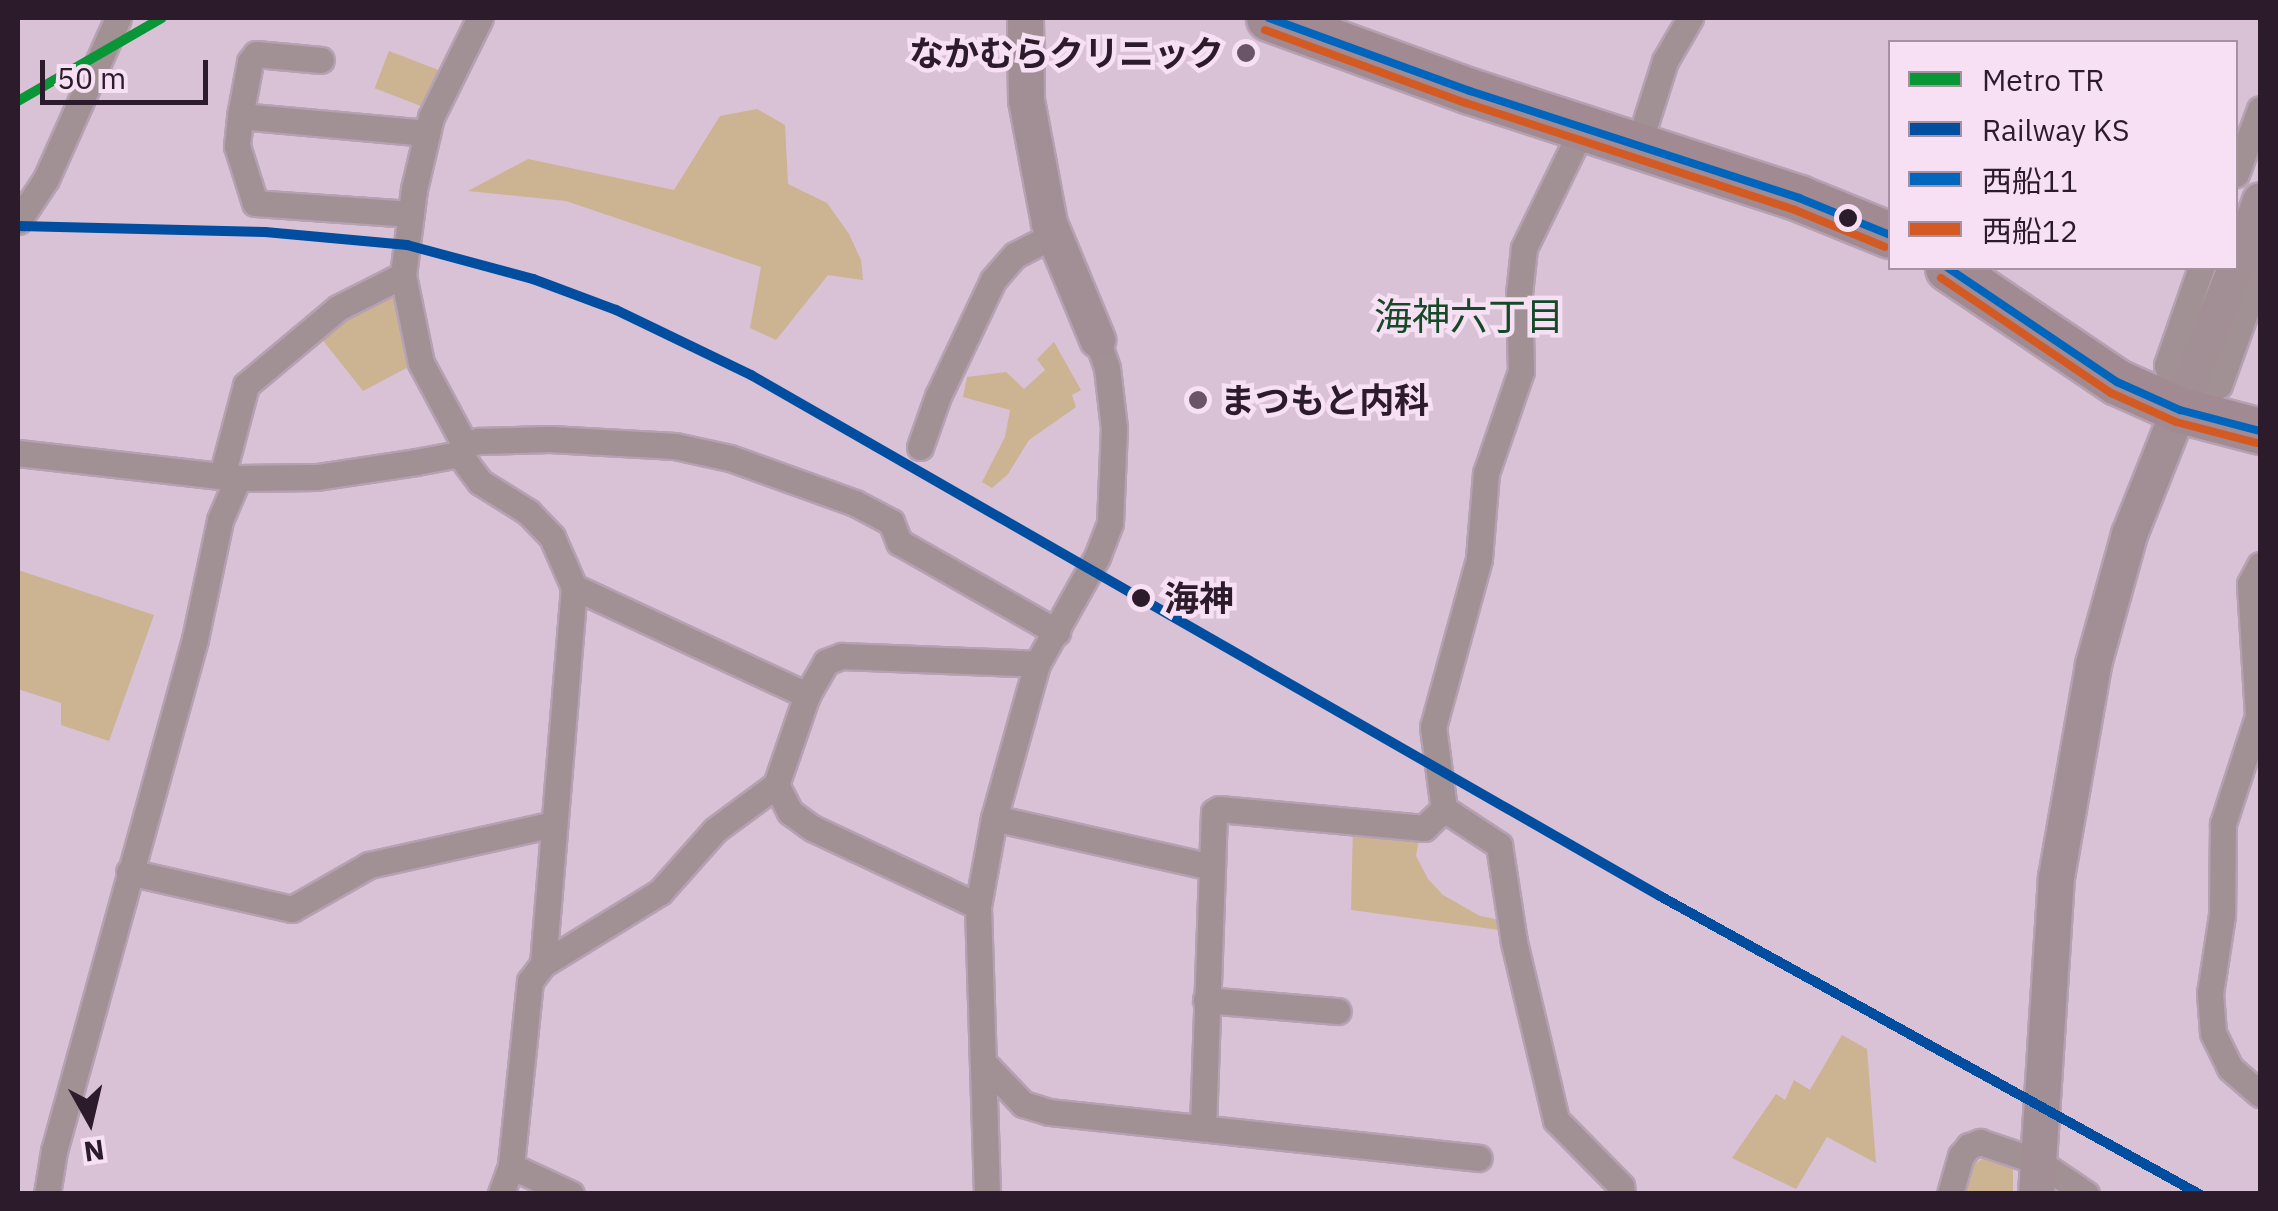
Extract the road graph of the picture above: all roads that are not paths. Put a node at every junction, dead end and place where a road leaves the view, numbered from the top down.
1 (118, 18) edge
2 (480, 18) edge
3 (1024, 18) edge
4 (1270, 18) edge
5 (1690, 18) edge
6 (321, 60) dead end
7 (2260, 110) edge
8 (240, 116) junction
9 (1583, 127) junction
10 (427, 133) junction
11 (1638, 146) junction
12 (2238, 169) edge
13 (2260, 200) edge
14 (412, 214) junction
15 (18, 221) edge
16 (1888, 235) edge
17 (1054, 236) junction
18 (2238, 259) edge
19 (1951, 270) edge
20 (2200, 270) edge
21 (2234, 270) edge
22 (2260, 270) edge
23 (403, 274) junction
24 (1097, 339) joint
25 (2180, 410) junction
26 (2260, 432) edge
27 (920, 447) dead end
28 (462, 449) junction
29 (18, 454) edge
30 (230, 477) junction
31 (2260, 566) edge
32 (574, 587) junction
33 (1056, 632) junction
34 (1037, 664) junction
35 (807, 695) junction
36 (776, 785) junction
37 (1444, 809) junction
38 (994, 818) junction
39 (554, 824) junction
40 (1211, 866) junction
41 (130, 872) junction
42 (978, 906) junction
43 (543, 964) junction
44 (1206, 1000) junction
45 (1338, 1011) dead end
46 (982, 1062) junction
47 (2260, 1094) edge
48 (1203, 1127) junction
49 (1478, 1158) dead end
50 (511, 1166) junction
51 (2038, 1178) edge
52 (47, 1194) edge
53 (501, 1194) edge
54 (570, 1194) edge
55 (987, 1194) edge
56 (1622, 1194) edge
57 (1950, 1194) edge
58 (2086, 1194) edge

1 - 15 street
2 - 10 street
3 - 17 street
4 - 9 highway
5 - 11 street
6 - 8 street
7 - 12 street
8 - 10 street
8 - 14 street
9 - 11 highway
9 - 37 street
10 - 14 street
11 - 16 highway
13 - 18 street
14 - 23 street
17 - 24 street
17 - 27 street
19 - 25 highway
20 - 25 street
21 - 25 street
22 - 25 street
23 - 28 street
23 - 30 street
24 - 33 street
25 - 26 highway
25 - 51 street
28 - 30 street
28 - 32 street
28 - 33 street
29 - 30 street
30 - 41 street
31 - 47 street
32 - 35 street
32 - 39 street
33 - 34 street
34 - 35 street
34 - 38 street
35 - 36 street
36 - 42 street
36 - 43 street
37 - 40 street
37 - 56 street
38 - 40 street
38 - 42 street
39 - 41 street
39 - 43 street
40 - 44 street
41 - 52 street
42 - 46 street
43 - 50 street
44 - 45 street
44 - 48 street
46 - 48 street
46 - 55 street
48 - 49 street
50 - 53 street
50 - 54 street
51 - 57 street
51 - 58 street

